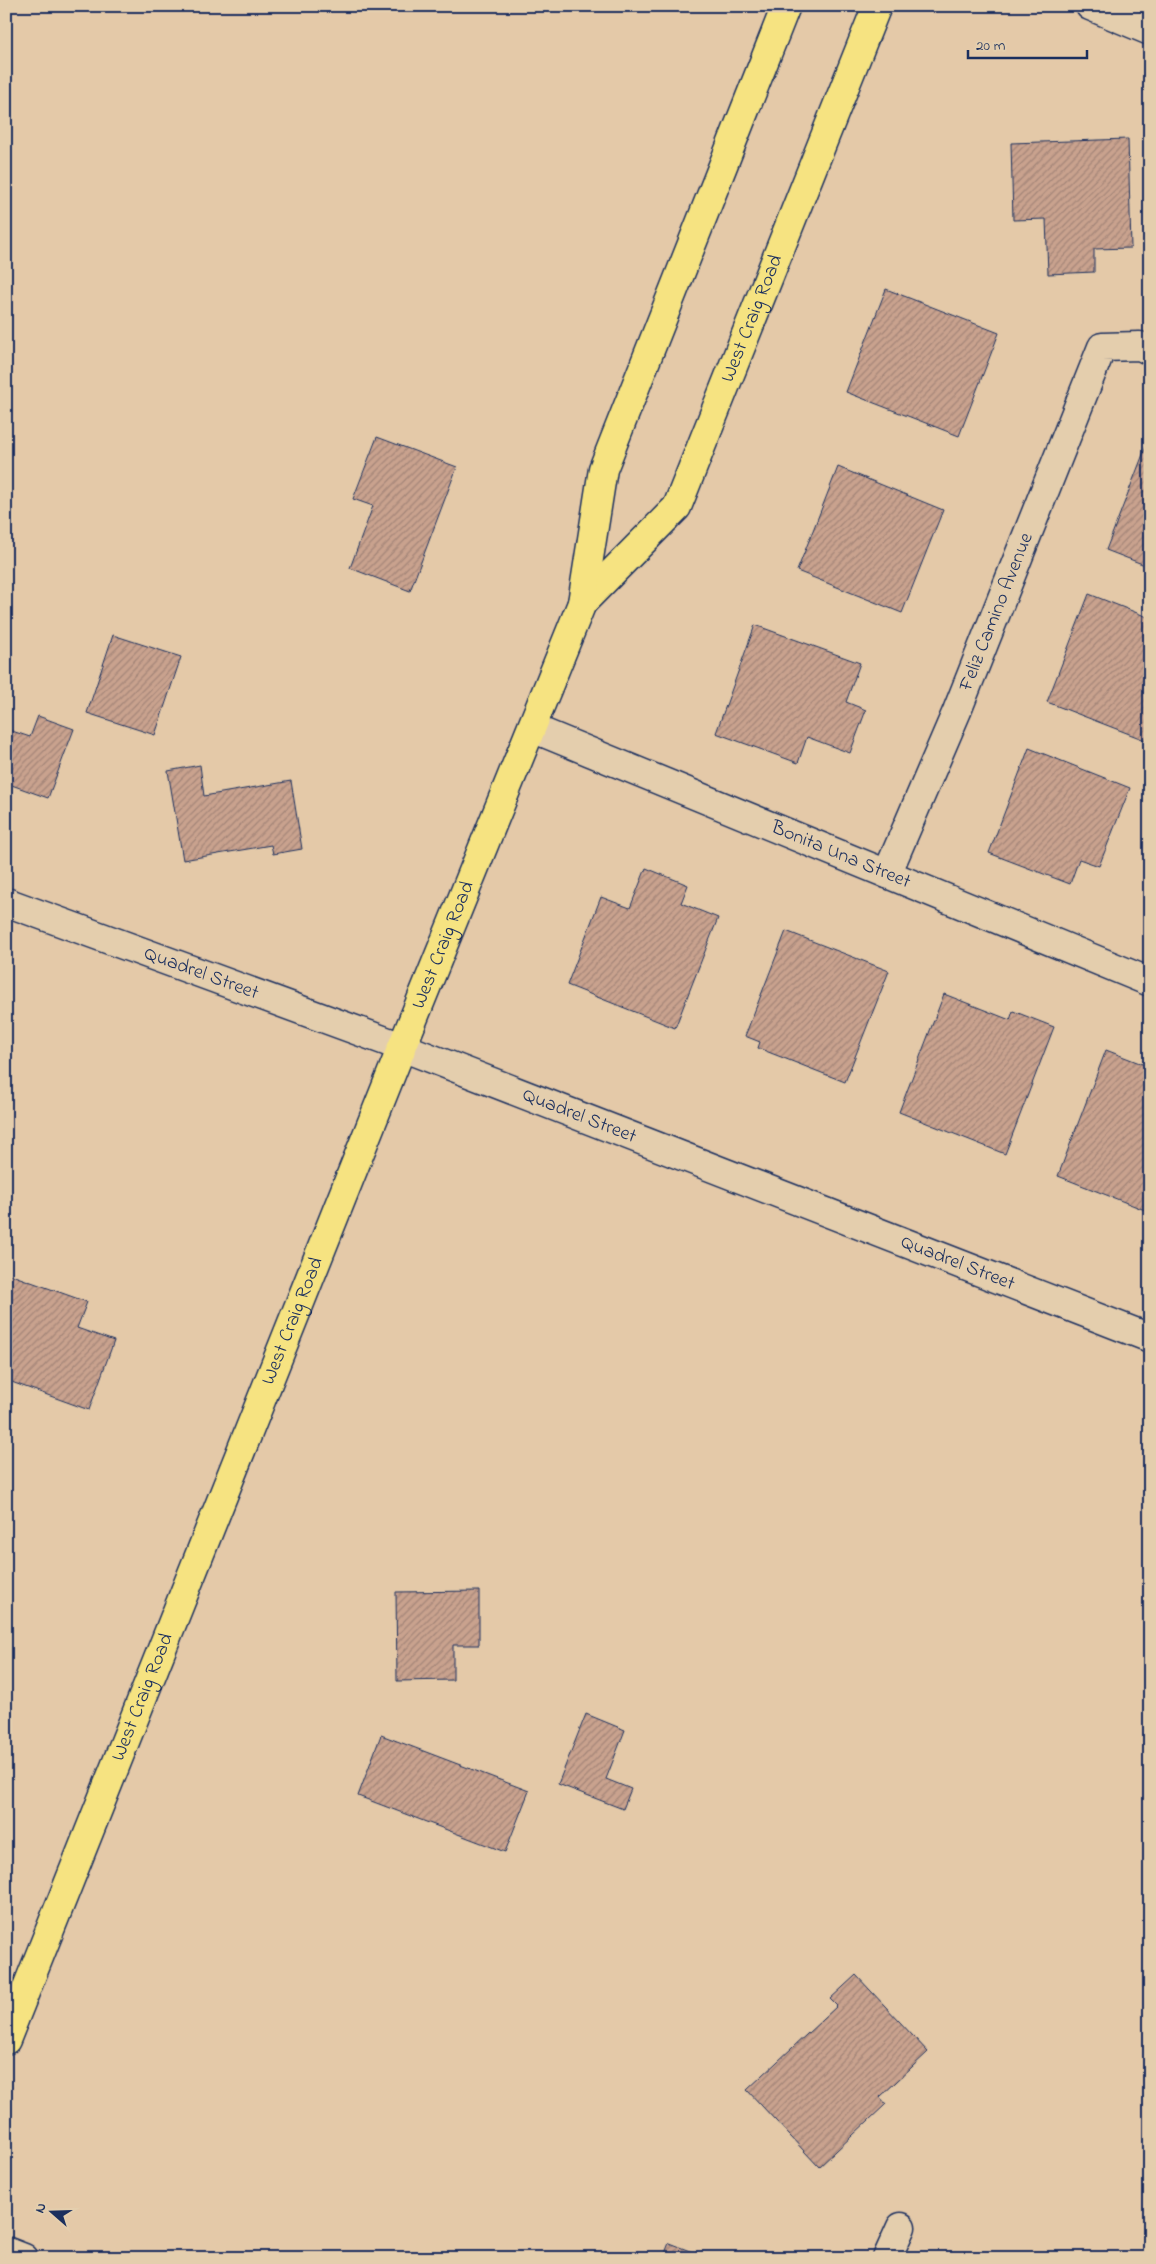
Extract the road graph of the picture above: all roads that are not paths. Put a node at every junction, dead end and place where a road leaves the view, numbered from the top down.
1 (786, 6) edge
2 (878, 6) edge
3 (1090, 6) edge
4 (1150, 31) edge
5 (1150, 351) edge
6 (582, 603) junction
7 (532, 728) junction
8 (887, 874) junction
9 (6, 902) edge
10 (1150, 982) edge
11 (402, 1047) junction
12 (1150, 1338) edge
13 (6, 2040) edge
14 (900, 2227) dead end
15 (6, 2251) edge
16 (24, 2258) edge
17 (887, 2258) edge

1 - 6 main road, West Craig Road
2 - 6 main road, West Craig Road
3 - 4 street
5 - 8 street, Feliz Camino Avenue
6 - 7 main road, West Craig Road
7 - 8 street, Bonita Una Street
7 - 11 main road, West Craig Road
8 - 10 street, Bonita Una Street
9 - 11 street, Quadrel Street
11 - 12 street, Quadrel Street
11 - 13 main road, West Craig Road
14 - 17 street
15 - 16 street

